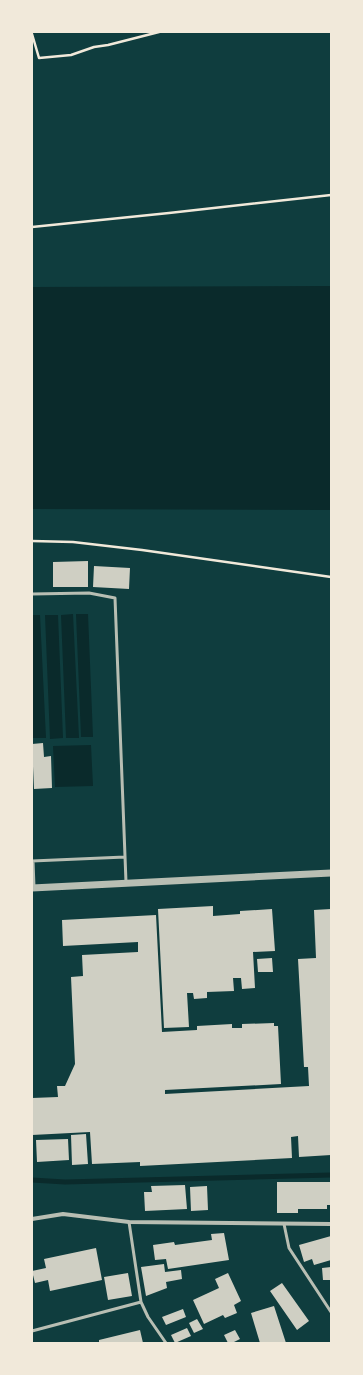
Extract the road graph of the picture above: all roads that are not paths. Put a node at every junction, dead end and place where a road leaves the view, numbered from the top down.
1 (32, 594) edge
2 (125, 857) junction
3 (32, 861) edge
4 (331, 872) edge
5 (126, 882) junction
6 (33, 888) edge
7 (32, 1219) edge
8 (129, 1222) junction
9 (284, 1224) junction
10 (331, 1224) edge
11 (141, 1302) junction
12 (331, 1312) edge
13 (32, 1331) edge
14 (166, 1343) edge

1 - 2 lane
2 - 3 lane
2 - 5 lane
3 - 6 lane
4 - 5 street
5 - 6 street
7 - 8 street
8 - 9 street
8 - 11 lane
9 - 10 street
9 - 12 lane
11 - 13 lane
11 - 14 lane

